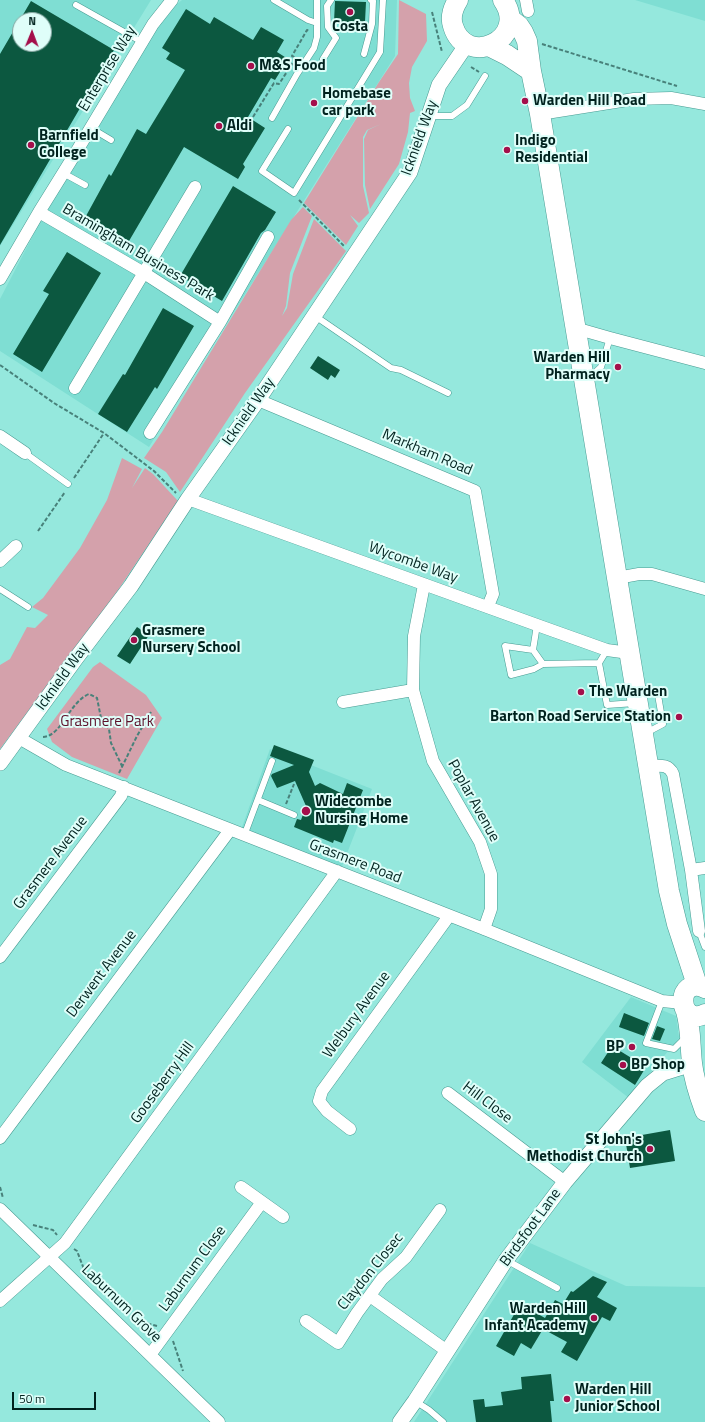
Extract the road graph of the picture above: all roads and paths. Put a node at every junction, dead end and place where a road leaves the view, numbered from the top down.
1 (172, 0) edge
2 (274, 0) edge
3 (317, 0) edge
4 (331, 0) edge
5 (371, 0) edge
6 (383, 0) edge
7 (503, 0) edge
8 (453, 2) edge
9 (76, 5) dead end
10 (432, 12) dead end
11 (510, 19) junction
12 (317, 23) junction
13 (311, 33) dead end
14 (142, 42) junction
15 (536, 43) dead end
16 (467, 44) junction
17 (489, 46) junction
18 (442, 52) dead end
19 (364, 54) dead end
20 (323, 60) dead end
21 (531, 71) junction
22 (485, 76) dead end
23 (678, 87) dead end
24 (705, 104) edge
25 (540, 114) junction
26 (428, 116) junction
27 (253, 117) dead end
28 (272, 118) dead end
29 (91, 128) junction
30 (288, 129) dead end
31 (111, 140) dead end
32 (63, 173) junction
33 (85, 185) dead end
34 (195, 187) dead end
35 (294, 193) junction
36 (39, 212) junction
37 (268, 237) dead end
38 (354, 256) junction
39 (144, 272) junction
40 (0, 279) edge
41 (314, 316) junction
42 (220, 322) junction
43 (576, 328) junction
44 (610, 338) junction
45 (705, 363) edge
46 (0, 365) edge
47 (584, 382) junction
48 (75, 388) dead end
49 (448, 393) dead end
50 (258, 400) junction
51 (150, 433) dead end
52 (0, 436) edge
53 (25, 453) joint
54 (68, 484) dead end
55 (188, 499) junction
56 (16, 546) dead end
57 (0, 561) edge
58 (617, 578) junction
59 (424, 585) junction
60 (0, 589) edge
61 (705, 589) edge
62 (488, 606) junction
63 (28, 607) dead end
64 (537, 625) junction
65 (533, 650) junction
66 (608, 650) junction
67 (629, 653) junction
68 (599, 663) junction
69 (543, 664) junction
70 (634, 682) junction
71 (413, 690) junction
72 (343, 702) dead end
73 (637, 703) junction
74 (151, 712) dead end
75 (643, 736) junction
76 (19, 738) junction
77 (33, 746) junction
78 (272, 761) dead end
79 (0, 763) edge
80 (122, 766) junction
81 (648, 766) junction
82 (294, 784) dead end
83 (119, 785) junction
84 (258, 800) junction
85 (284, 810) junction
86 (294, 815) dead end
87 (230, 830) junction
88 (244, 836) junction
89 (705, 868) edge
90 (691, 870) junction
91 (337, 871) junction
92 (449, 916) junction
93 (484, 929) junction
94 (699, 931) joint
95 (705, 947) edge
96 (0, 957) edge
97 (701, 986) edge
98 (662, 1002) junction
99 (691, 1009) edge
100 (700, 1029) edge
101 (692, 1064) junction
102 (448, 1093) dead end
103 (705, 1110) edge
104 (350, 1129) dead end
105 (0, 1138) edge
106 (565, 1182) junction
107 (241, 1187) dead end
108 (262, 1202) junction
109 (0, 1209) edge
110 (440, 1210) dead end
111 (283, 1217) dead end
112 (20, 1228) junction
113 (61, 1239) dead end
114 (71, 1247) dead end
115 (51, 1257) junction
116 (506, 1260) junction
117 (557, 1288) dead end
118 (87, 1294) junction
119 (370, 1296) junction
120 (0, 1301) edge
121 (129, 1318) dead end
122 (306, 1321) dead end
123 (162, 1327) dead end
124 (172, 1338) dead end
125 (447, 1351) junction
126 (150, 1355) junction
127 (180, 1384) junction
128 (415, 1401) junction
129 (219, 1422) edge
130 (400, 1422) edge
131 (443, 1422) edge

1 - 14 street, Enterprise Way
2 - 12 lane
3 - 12 lane
4 - 20 lane
5 - 19 lane
6 - 35 lane
7 - 11 highway
8 - 16 highway
9 - 14 lane
10 - 18 path
11 - 17 highway
11 - 21 highway
12 - 28 lane
13 - 27 path
14 - 29 street, Enterprise Way
15 - 23 path
16 - 17 highway
16 - 26 street, Icknield Way
17 - 21 highway
21 - 25 highway
22 - 26 lane
24 - 25 street
25 - 43 highway
26 - 38 street, Icknield Way
29 - 31 lane
29 - 32 street, Enterprise Way
30 - 35 lane
32 - 33 lane
32 - 36 street, Enterprise Way
34 - 39 street
35 - 38 path
36 - 39 street, Bramingham Business Park
36 - 40 street, Enterprise Way
37 - 42 street
38 - 41 street, Icknield Way
39 - 42 street, Bramingham Business Park
39 - 48 street
41 - 49 lane
41 - 50 street, Icknield Way
42 - 51 street
43 - 44 street
43 - 47 highway
44 - 45 street
44 - 47 lane
46 - 55 path
47 - 58 highway
50 - 55 street, Icknield Way
50 - 62 street, Markham Road
52 - 53 street
53 - 54 lane
55 - 59 street, Wycombe Way
55 - 76 street, Icknield Way
56 - 57 street
58 - 61 street
58 - 67 highway
59 - 62 street, Wycombe Way
59 - 71 street, Poplar Avenue
60 - 63 lane
62 - 64 street, Wycombe Way
64 - 65 lane
64 - 66 street, Wycombe Way
65 - 69 lane
65 - 69 lane
66 - 67 street, Wycombe Way
66 - 68 lane
67 - 70 highway
68 - 69 lane
68 - 73 lane
70 - 73 highway
70 - 75 lane
71 - 72 street
71 - 93 street, Poplar Avenue
73 - 75 highway
74 - 80 path
75 - 81 highway
76 - 77 street, Grasmere Road
76 - 79 street, Icknield Way
77 - 80 path
77 - 83 street, Grasmere Road
78 - 84 lane
80 - 83 path
81 - 90 street
81 - 97 highway
82 - 85 path
83 - 87 street, Grasmere Road
83 - 96 street, Grasmere Avenue
84 - 85 lane
84 - 88 lane
85 - 86 lane
87 - 88 street, Grasmere Road
87 - 105 street, Derwent Avenue
88 - 91 street, Grasmere Road
89 - 90 street
90 - 94 street
91 - 92 street, Grasmere Road
91 - 115 street, Gooseberry Hill
92 - 93 street, Grasmere Road
92 - 104 street, Welbury Avenue
93 - 98 street, Grasmere Road
94 - 95 lane
97 - 99 highway
98 - 99 street, Grasmere Road
98 - 100 lane
99 - 100 highway
100 - 101 highway
101 - 103 highway
101 - 106 street, Birdsfoot Lane
102 - 106 street, Hill Close
106 - 116 street, Birdsfoot Lane
107 - 108 street
108 - 111 street
108 - 126 street, Laburnum Close
109 - 112 street, Laburnum Grove
110 - 119 street, Claydon Closec
112 - 113 path
112 - 115 street, Laburnum Grove
114 - 118 path
115 - 118 street, Laburnum Grove
115 - 120 street, Gooseberry Hill
116 - 117 lane
116 - 125 street, Birdsfoot Lane
118 - 126 street, Laburnum Grove
119 - 122 street, Claydon Closec
119 - 125 street
121 - 123 path
124 - 127 path
125 - 128 street, Birdsfoot Lane
126 - 127 street, Laburnum Grove
127 - 129 street, Laburnum Grove
128 - 130 street, Birdsfoot Lane
128 - 131 lane

